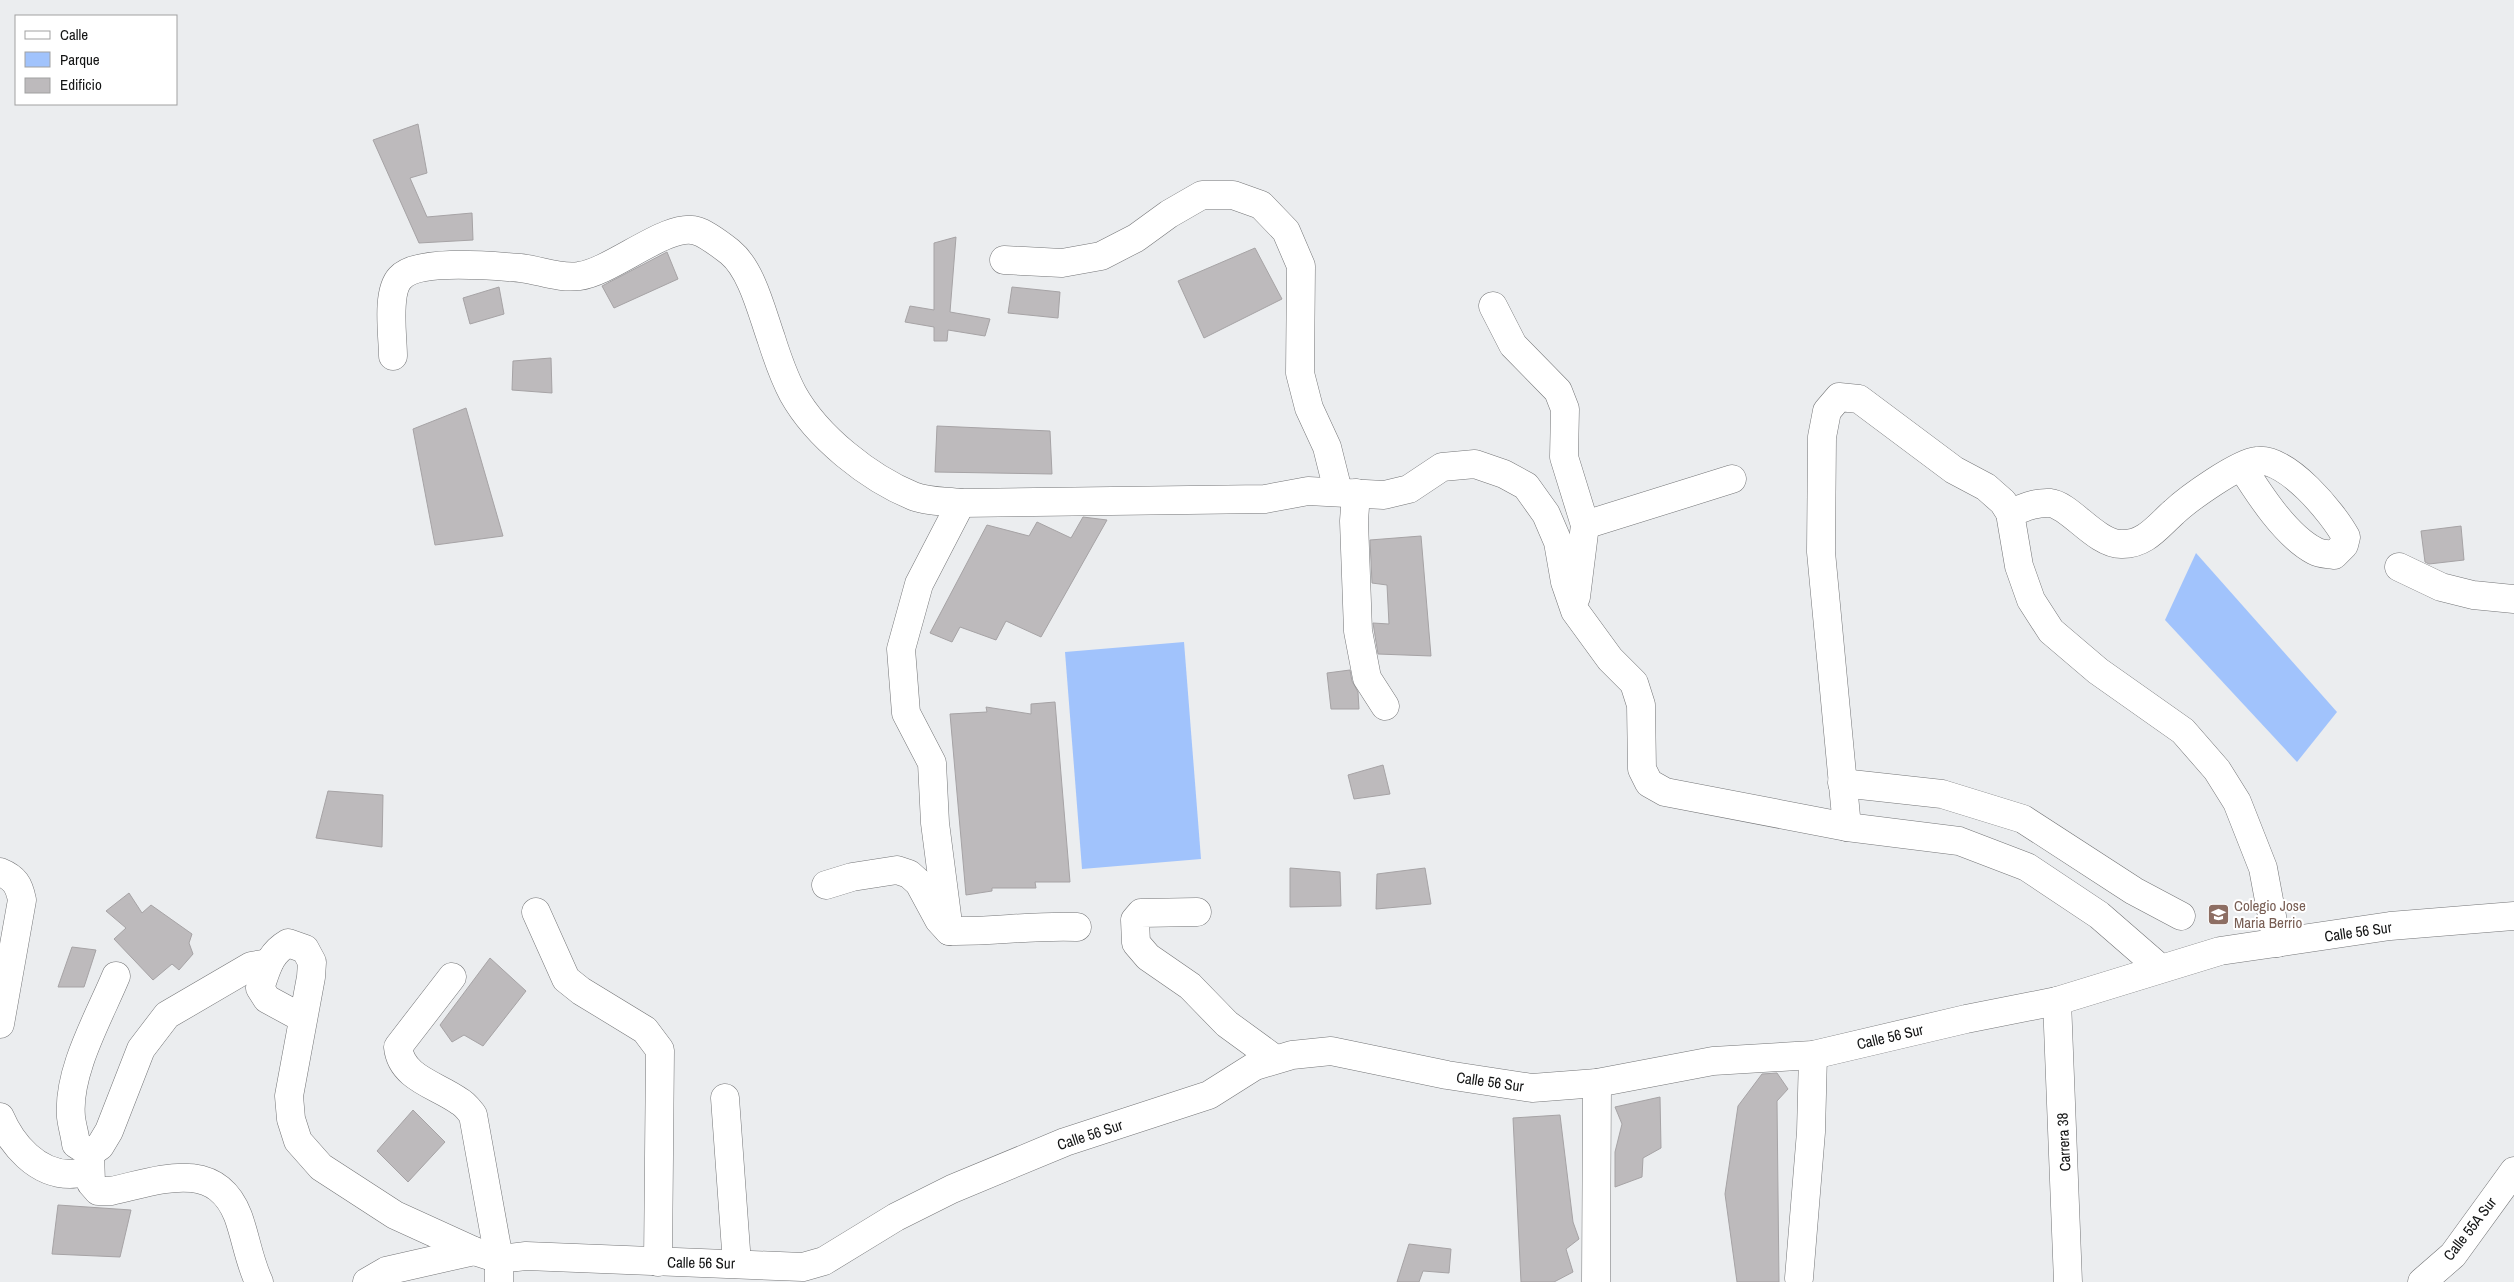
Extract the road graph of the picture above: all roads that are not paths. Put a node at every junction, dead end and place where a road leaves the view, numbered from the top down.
1 (1004, 260) dead end
2 (1493, 306) dead end
3 (393, 356) dead end
4 (2242, 468) dead end
5 (1732, 479) dead end
6 (1347, 492) junction
7 (961, 503) junction
8 (2010, 513) junction
9 (1585, 525) junction
10 (2399, 567) dead end
11 (2514, 599) edge
12 (1575, 610) junction
13 (1385, 706) dead end
14 (1842, 783) junction
15 (1847, 827) junction
16 (0, 872) edge
17 (826, 885) dead end
18 (536, 912) dead end
19 (1197, 912) dead end
20 (2181, 916) dead end
21 (2514, 916) edge
22 (1077, 927) dead end
23 (949, 931) junction
24 (2277, 943) junction
25 (269, 963) junction
26 (2160, 968) junction
27 (116, 976) dead end
28 (452, 977) dead end
29 (2056, 1001) junction
30 (302, 1018) junction
31 (0, 1024) edge
32 (1813, 1055) junction
33 (1275, 1058) junction
34 (1597, 1083) junction
35 (725, 1098) dead end
36 (0, 1118) edge
37 (90, 1162) junction
38 (2514, 1171) edge
39 (658, 1262) junction
40 (491, 1264) edge
41 (737, 1264) junction
42 (1799, 1278) dead end
43 (259, 1282) edge
44 (367, 1282) edge
45 (1596, 1282) edge
46 (2068, 1282) edge
47 (2422, 1282) edge

1 - 6 street
2 - 9 street
3 - 7 street
4 - 8 street
5 - 9 street
6 - 7 street
6 - 12 street
6 - 13 street
7 - 23 street
8 - 14 street
8 - 24 street
9 - 12 street
10 - 11 street
12 - 15 street
14 - 15 street
14 - 20 street
15 - 26 street
16 - 31 street
17 - 23 street
18 - 39 street
19 - 33 street
21 - 24 street, Calle 56 Sur
22 - 23 street
24 - 26 street, Calle 56 Sur
25 - 30 street
25 - 30 street
25 - 37 street
26 - 29 street, Calle 56 Sur
27 - 37 street
28 - 40 street
29 - 32 street, Calle 56 Sur
29 - 46 street, Carrera 38
30 - 40 street
32 - 34 street, Calle 56 Sur
32 - 42 street
33 - 34 street, Calle 56 Sur
33 - 41 street, Calle 56 Sur
34 - 45 street
35 - 41 street
36 - 37 street
37 - 43 street
38 - 47 street, Calle 55A Sur
39 - 40 street, Calle 56 Sur
39 - 41 street, Calle 56 Sur
40 - 44 street, Calle 56 Sur

